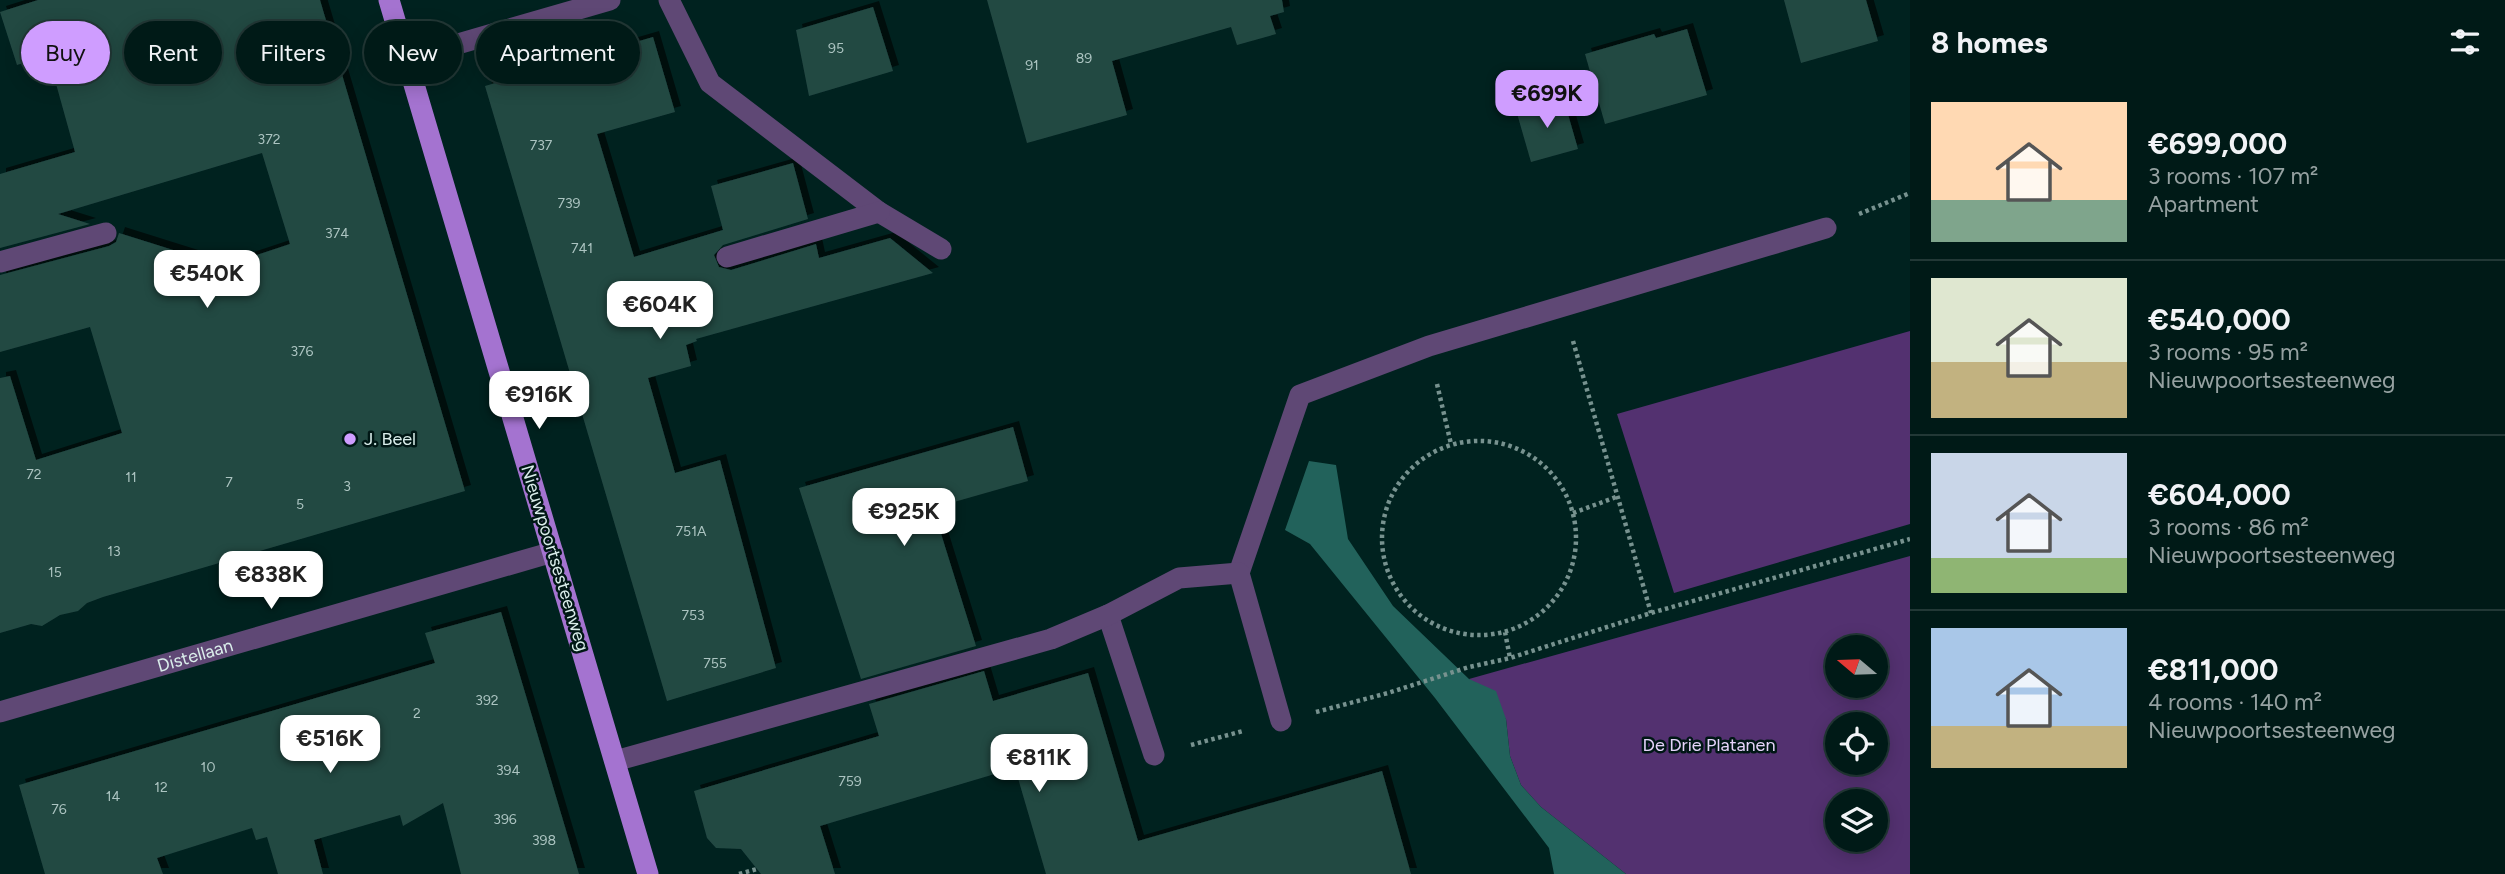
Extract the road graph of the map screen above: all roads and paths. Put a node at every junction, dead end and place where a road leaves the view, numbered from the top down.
1 (389, 0) edge
2 (610, 0) edge
3 (669, 0) edge
4 (395, 21) edge
5 (462, 43) edge
6 (413, 84) edge
7 (1910, 193) edge
8 (879, 212) junction
9 (1826, 228) joint
10 (106, 233) dead end
11 (941, 249) dead end
12 (727, 257) dead end
13 (0, 262) edge
14 (1562, 307) junction
15 (1429, 345) junction
16 (1451, 444) junction
17 (1619, 496) junction
18 (1573, 513) junction
19 (1910, 540) edge
20 (553, 552) junction
21 (1239, 573) junction
22 (1651, 613) junction
23 (1108, 615) junction
24 (1505, 632) junction
25 (1510, 658) junction
26 (1388, 693) dead end
27 (0, 712) edge
28 (1281, 721) dead end
29 (1154, 755) dead end
30 (615, 761) junction
31 (757, 869) dead end
32 (648, 874) edge
33 (739, 874) edge

1 - 4 main road, Nieuwpoortsesteenweg
2 - 5 street
3 - 8 street
6 - 20 main road, Nieuwpoortsesteenweg
7 - 9 path
8 - 11 street
8 - 12 street
9 - 14 street
10 - 13 street
14 - 15 street
14 - 17 path
15 - 16 path
15 - 21 street
16 - 18 path
16 - 24 path
17 - 18 path
17 - 22 path
18 - 24 path
19 - 22 path
20 - 27 street, Distellaan
20 - 30 main road, Nieuwpoortsesteenweg
21 - 23 street
21 - 28 street
22 - 25 path
23 - 29 street
23 - 30 street
24 - 25 path
25 - 26 path
30 - 32 main road, Nieuwpoortsesteenweg
31 - 33 path

